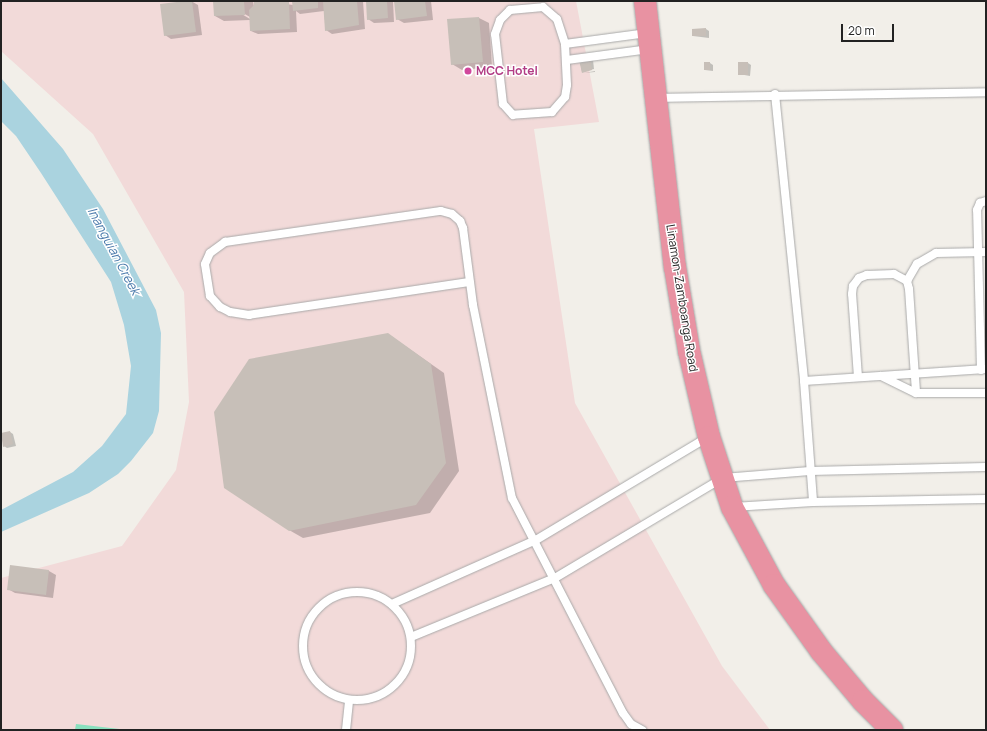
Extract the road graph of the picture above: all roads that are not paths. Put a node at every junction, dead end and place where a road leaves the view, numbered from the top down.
1 (645, 1) edge
2 (649, 41) junction
3 (565, 44) junction
4 (567, 60) junction
5 (986, 92) edge
6 (775, 94) junction
7 (657, 98) junction
8 (986, 201) edge
9 (982, 252) edge
10 (907, 280) junction
11 (469, 282) junction
12 (983, 370) edge
13 (915, 373) junction
14 (881, 376) junction
15 (858, 377) junction
16 (804, 381) junction
17 (916, 393) junction
18 (986, 393) edge
19 (709, 437) junction
20 (986, 467) edge
21 (810, 471) junction
22 (723, 478) junction
23 (986, 499) edge
24 (813, 502) junction
25 (732, 507) junction
26 (536, 540) junction
27 (555, 578) junction
28 (392, 604) junction
29 (411, 638) junction
30 (349, 700) junction
31 (346, 730) edge
32 (642, 730) edge
33 (892, 730) edge

1 - 2 highway, Linamon-Zamboanga Road
2 - 3 lane
2 - 4 lane
2 - 7 highway, Linamon-Zamboanga Road
3 - 4 lane
3 - 4 lane
5 - 6 lane
6 - 7 lane
6 - 16 lane
7 - 19 highway, Linamon-Zamboanga Road
8 - 9 lane
9 - 10 lane
9 - 12 lane
10 - 13 lane
10 - 15 lane
11 - 11 lane
11 - 26 lane
12 - 13 lane
13 - 14 lane
13 - 17 lane
14 - 15 lane
14 - 17 lane
15 - 16 lane
16 - 21 lane
17 - 18 lane
19 - 22 highway, Linamon-Zamboanga Road
19 - 26 lane
20 - 21 lane
21 - 22 lane
21 - 24 lane
22 - 25 highway, Linamon-Zamboanga Road
22 - 27 lane
23 - 24 lane
24 - 25 lane
25 - 33 highway, Linamon-Zamboanga Road
26 - 27 lane
26 - 28 lane
27 - 29 lane
27 - 32 lane
28 - 29 lane
28 - 30 lane
29 - 30 lane
30 - 31 lane

